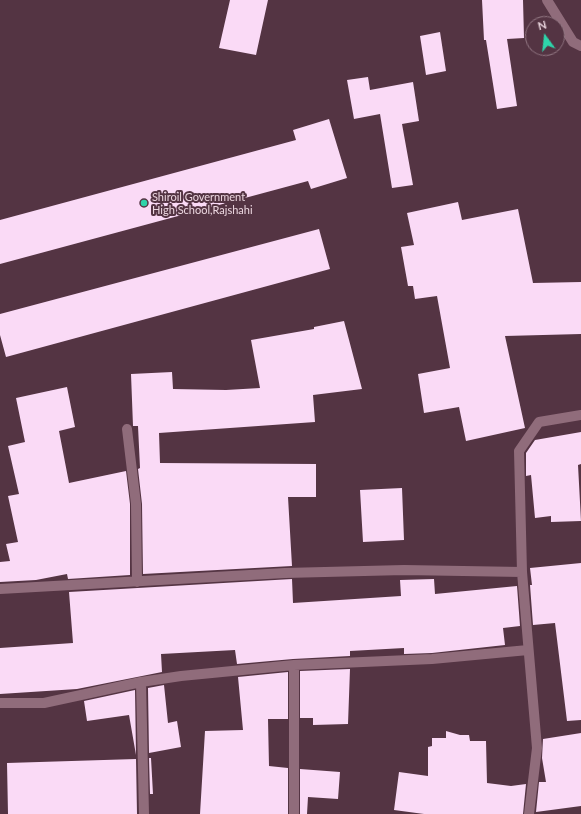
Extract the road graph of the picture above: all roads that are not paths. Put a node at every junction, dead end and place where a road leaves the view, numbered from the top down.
1 (547, 0) edge
2 (581, 46) edge
3 (581, 415) edge
4 (127, 429) dead end
5 (522, 572) junction
6 (137, 582) junction
7 (0, 589) edge
8 (528, 650) junction
9 (294, 665) junction
10 (141, 682) junction
11 (0, 703) edge
12 (144, 814) edge
13 (294, 814) edge
14 (530, 814) edge

1 - 2 street
3 - 5 street
4 - 6 street
5 - 6 street
5 - 8 street
6 - 7 street
8 - 9 street
8 - 14 street
9 - 10 street
9 - 13 street
10 - 11 street
10 - 12 street

